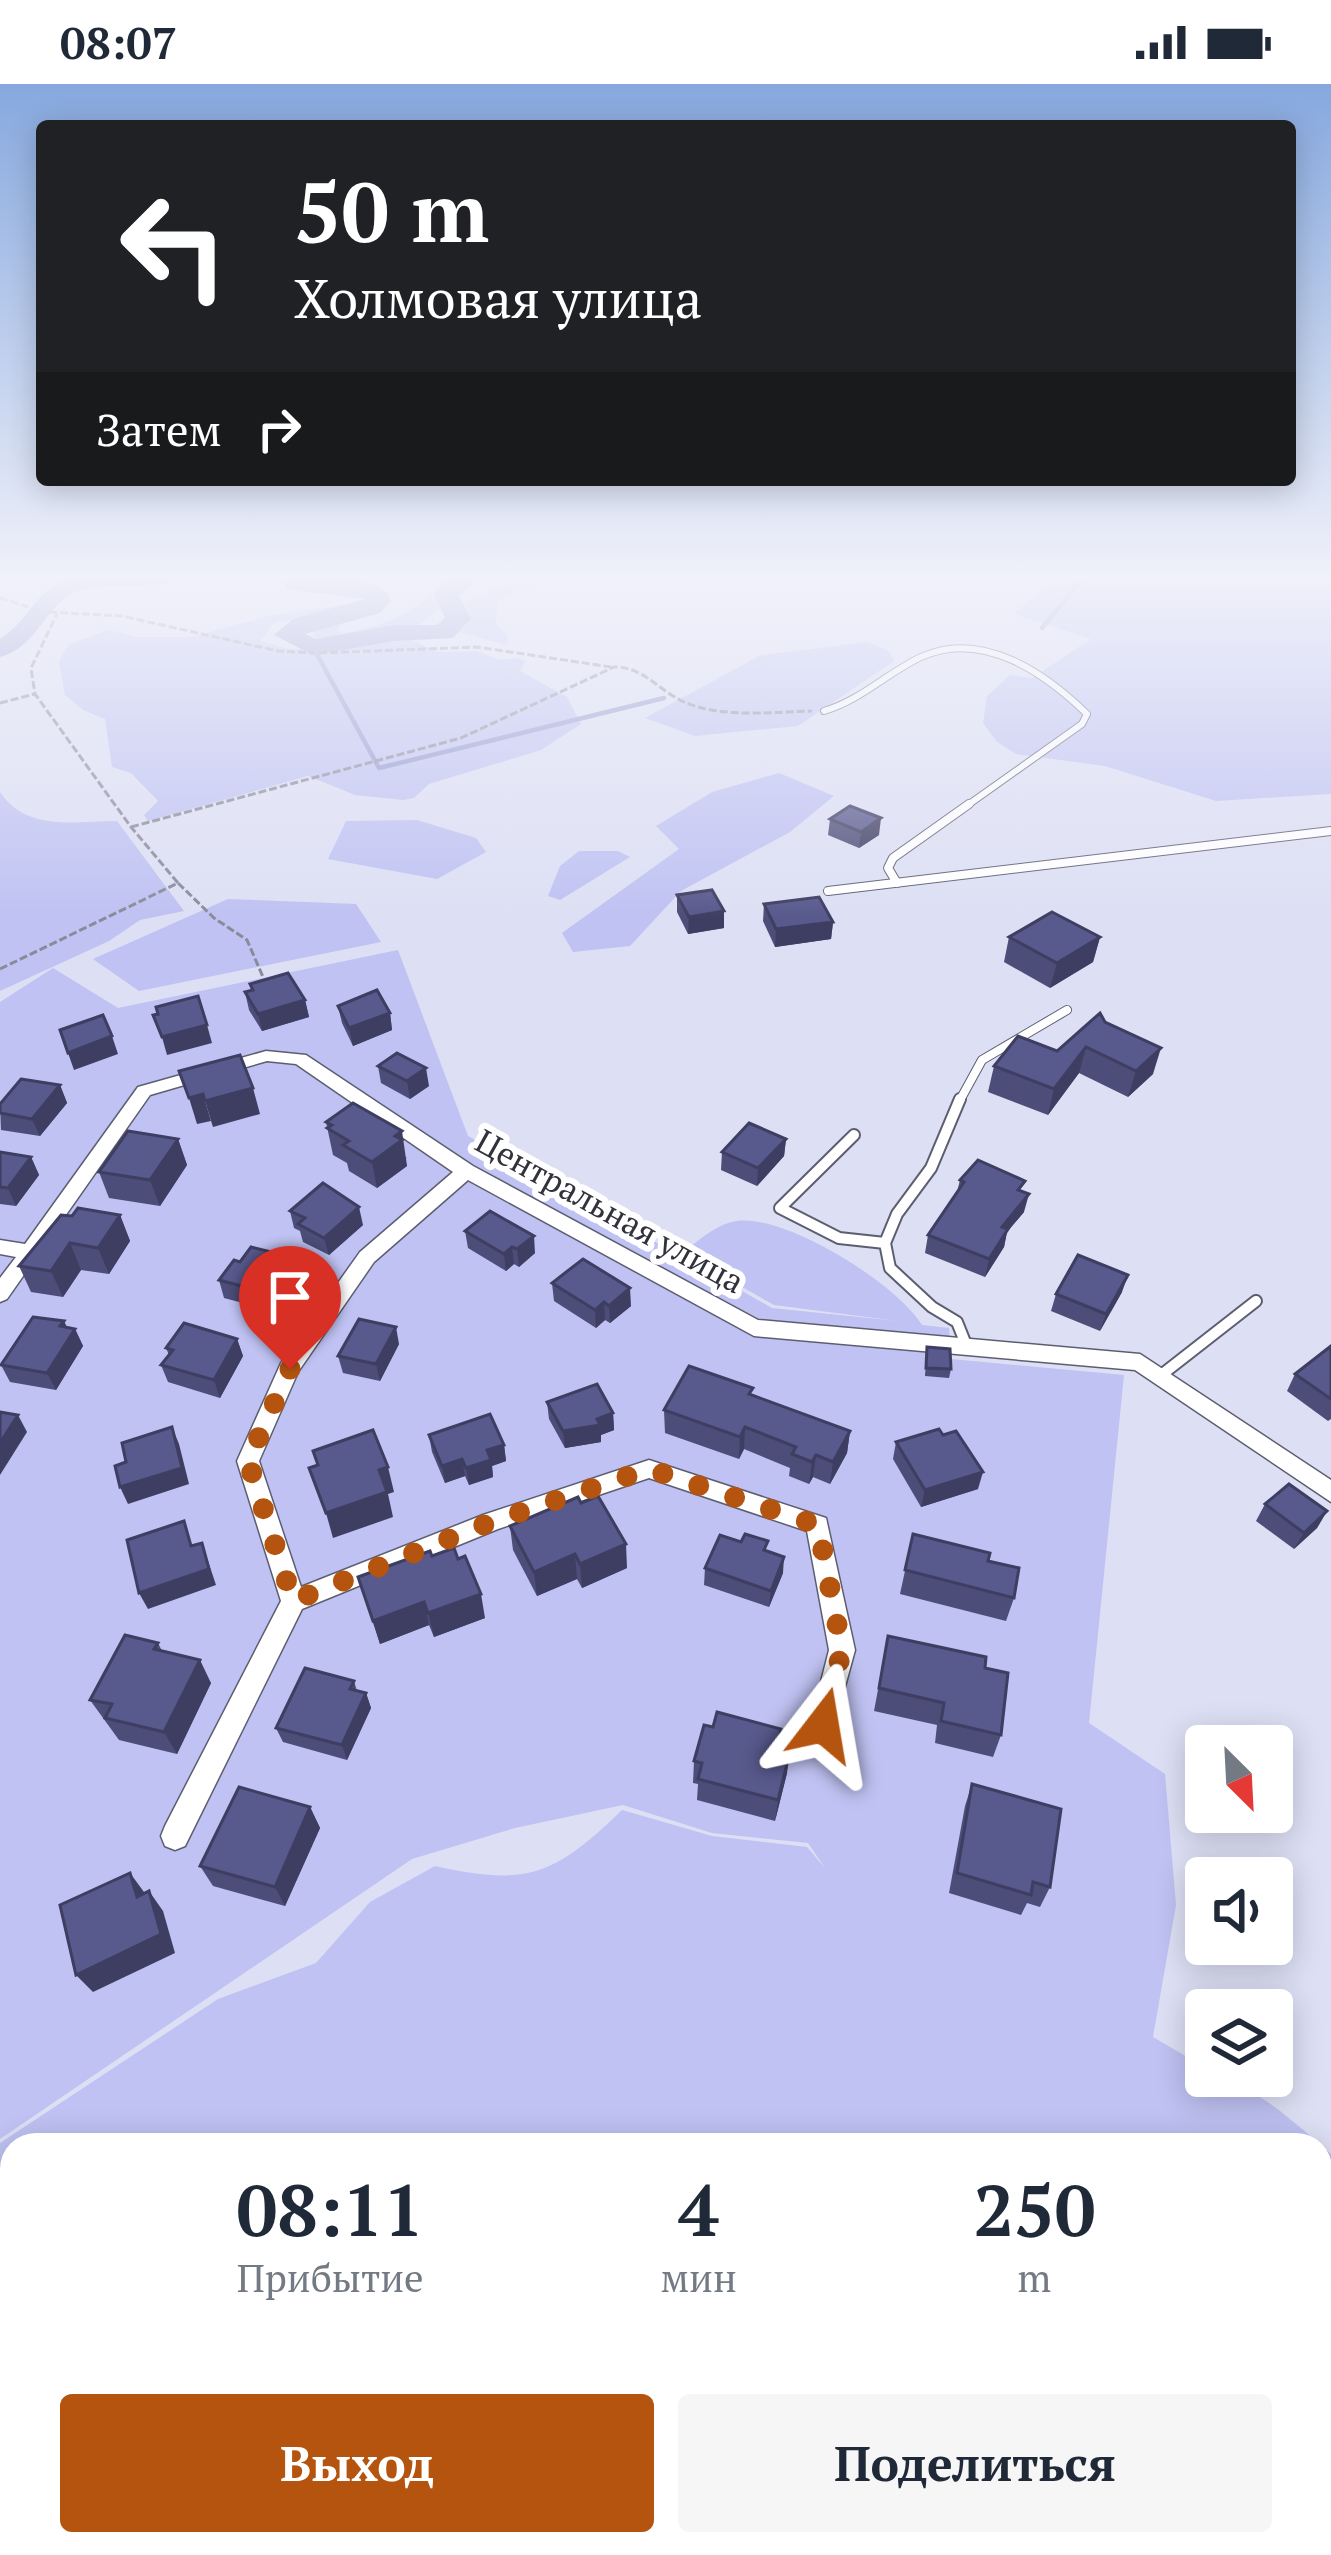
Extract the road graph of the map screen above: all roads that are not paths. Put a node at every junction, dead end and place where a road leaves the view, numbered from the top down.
1 (870, 688) edge
2 (1055, 688) edge
3 (824, 711) road end
4 (1331, 831) edge
5 (897, 883) junction
6 (828, 891) dead end
7 (1067, 1010) dead end
8 (854, 1135) dead end
9 (466, 1171) junction
10 (885, 1243) junction
11 (0, 1247) edge
12 (29, 1252) junction
13 (0, 1294) edge
14 (1256, 1300) dead end
15 (958, 1346) junction
16 (1150, 1369) junction
17 (1331, 1492) edge
18 (293, 1601) junction
19 (823, 1725) dead end
20 (175, 1836) dead end

1 - 3 lane
2 - 5 lane
4 - 5 lane
5 - 6 lane
7 - 10 lane
8 - 10 lane
9 - 12 street, Центральная улица
9 - 15 street, Центральная улица
9 - 18 street
10 - 15 lane
11 - 12 street
12 - 13 street
14 - 16 lane
15 - 16 street, Центральная улица
16 - 17 street
18 - 19 street
18 - 20 street

